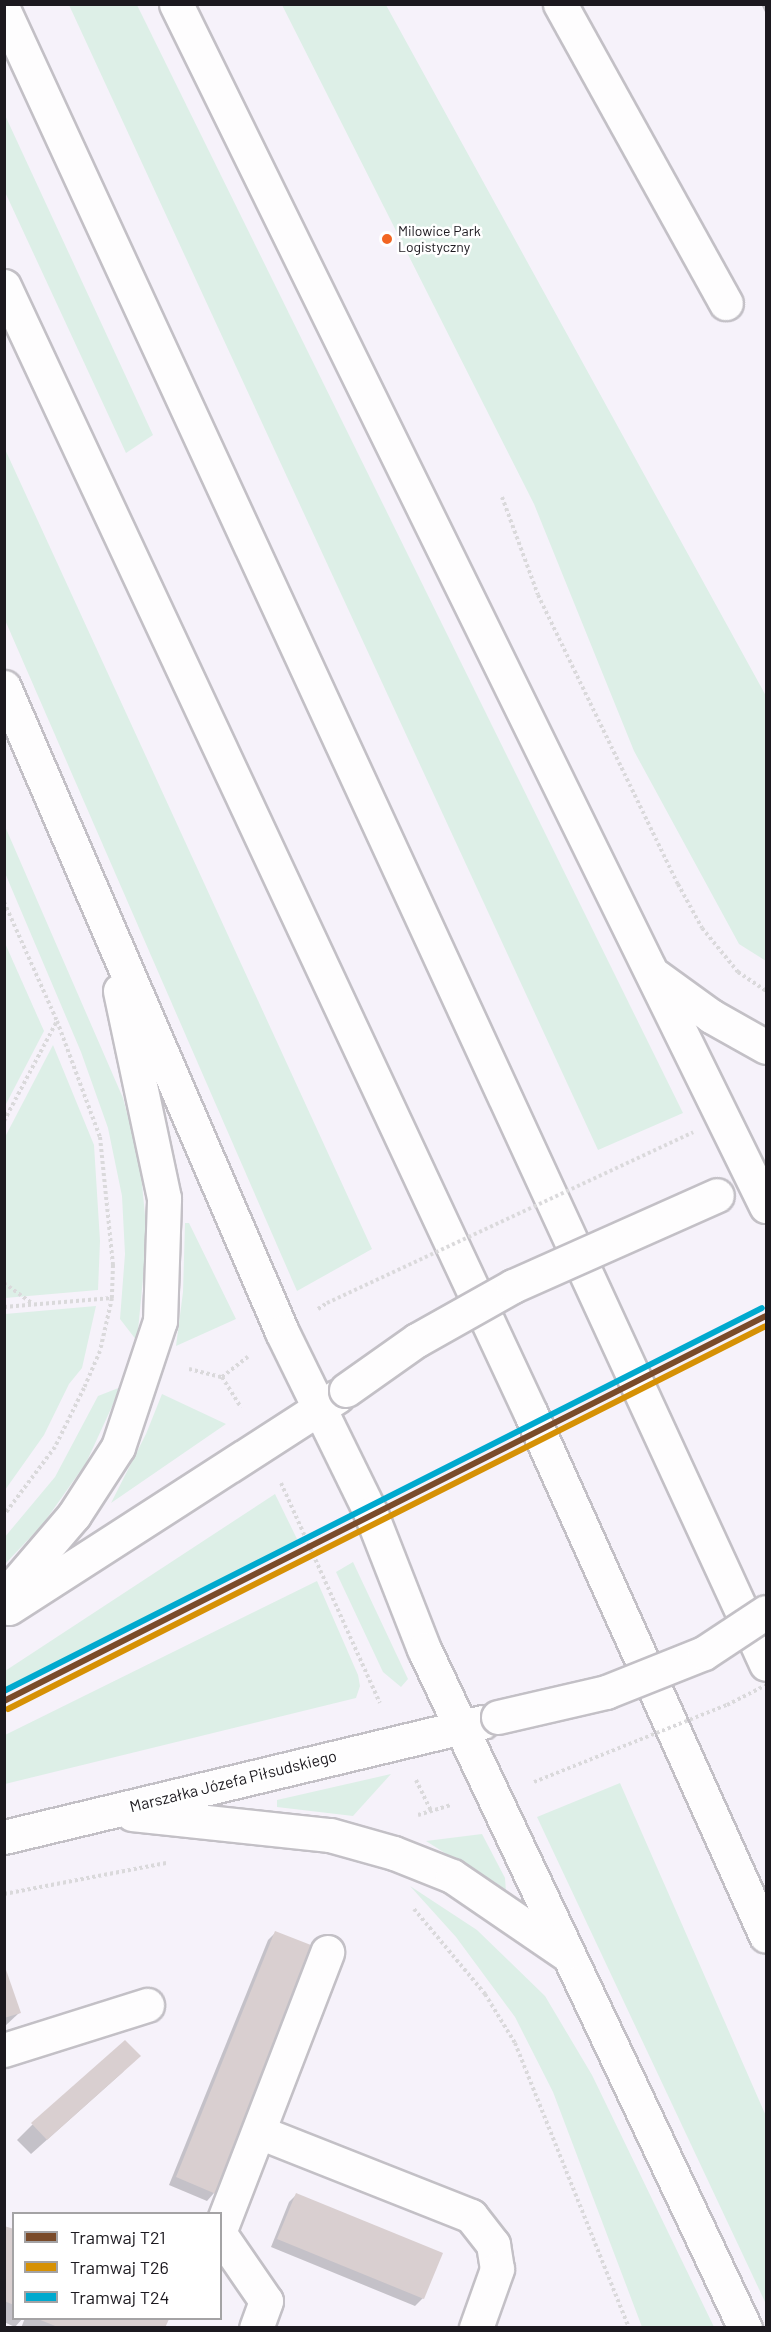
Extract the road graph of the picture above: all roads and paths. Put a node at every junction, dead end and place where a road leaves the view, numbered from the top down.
1 (176, 4) edge
2 (560, 4) edge
3 (4, 11) edge
4 (4, 286) edge
5 (726, 303) dead end
6 (502, 497) dead end
7 (4, 687) edge
8 (4, 902) edge
9 (103, 913) junction
10 (656, 976) junction
11 (766, 991) edge
12 (57, 1021) junction
13 (766, 1047) edge
14 (4, 1121) edge
15 (693, 1132) dead end
16 (762, 1186) edge
17 (4, 1283) edge
18 (112, 1298) junction
19 (327, 1304) dead end
20 (33, 1305) junction
21 (4, 1307) edge
22 (100, 1351) junction
23 (149, 1361) junction
24 (320, 1409) junction
25 (262, 1441) junction
26 (4, 1515) edge
27 (4, 1597) edge
28 (4, 1611) edge
29 (766, 1612) edge
30 (766, 1664) edge
31 (766, 1685) edge
32 (463, 1727) junction
33 (398, 1742) junction
34 (534, 1782) dead end
35 (431, 1810) dead end
36 (108, 1812) junction
37 (4, 1837) edge
38 (176, 1860) dead end
39 (4, 1894) edge
40 (409, 1904) dead end
41 (766, 1936) edge
42 (327, 1952) dead end
43 (566, 1954) junction
44 (147, 2005) dead end
45 (4, 2050) edge
46 (259, 2132) junction
47 (222, 2227) edge
48 (222, 2235) edge
49 (256, 2328) edge
50 (476, 2328) edge
51 (629, 2328) edge
52 (745, 2328) edge

1 - 10 main road
2 - 5 main road
3 - 30 main road
4 - 41 main road
6 - 11 path
7 - 9 main road
8 - 12 path
9 - 23 main road
9 - 24 main road
10 - 13 main road
10 - 16 main road
12 - 14 path
12 - 18 path
15 - 19 path, bridge
16 - 24 main road, bridge
17 - 20 path
18 - 20 path
18 - 22 path
20 - 21 path
22 - 23 path
22 - 26 path
23 - 25 path
23 - 27 main road
24 - 25 main road
24 - 32 main road
25 - 28 main road
25 - 33 path
29 - 32 main road, Marszałka Józefa Piłsudskiego, bridge
31 - 34 path, bridge
32 - 33 main road, Marszałka Józefa Piłsudskiego
32 - 43 main road
33 - 35 path
33 - 36 main road, Marszałka Józefa Piłsudskiego
36 - 37 main road, Marszałka Józefa Piłsudskiego
36 - 43 main road
38 - 39 path
40 - 51 path
42 - 46 main road
43 - 52 main road
44 - 45 main road
46 - 47 main road
46 - 50 main road
48 - 49 main road

